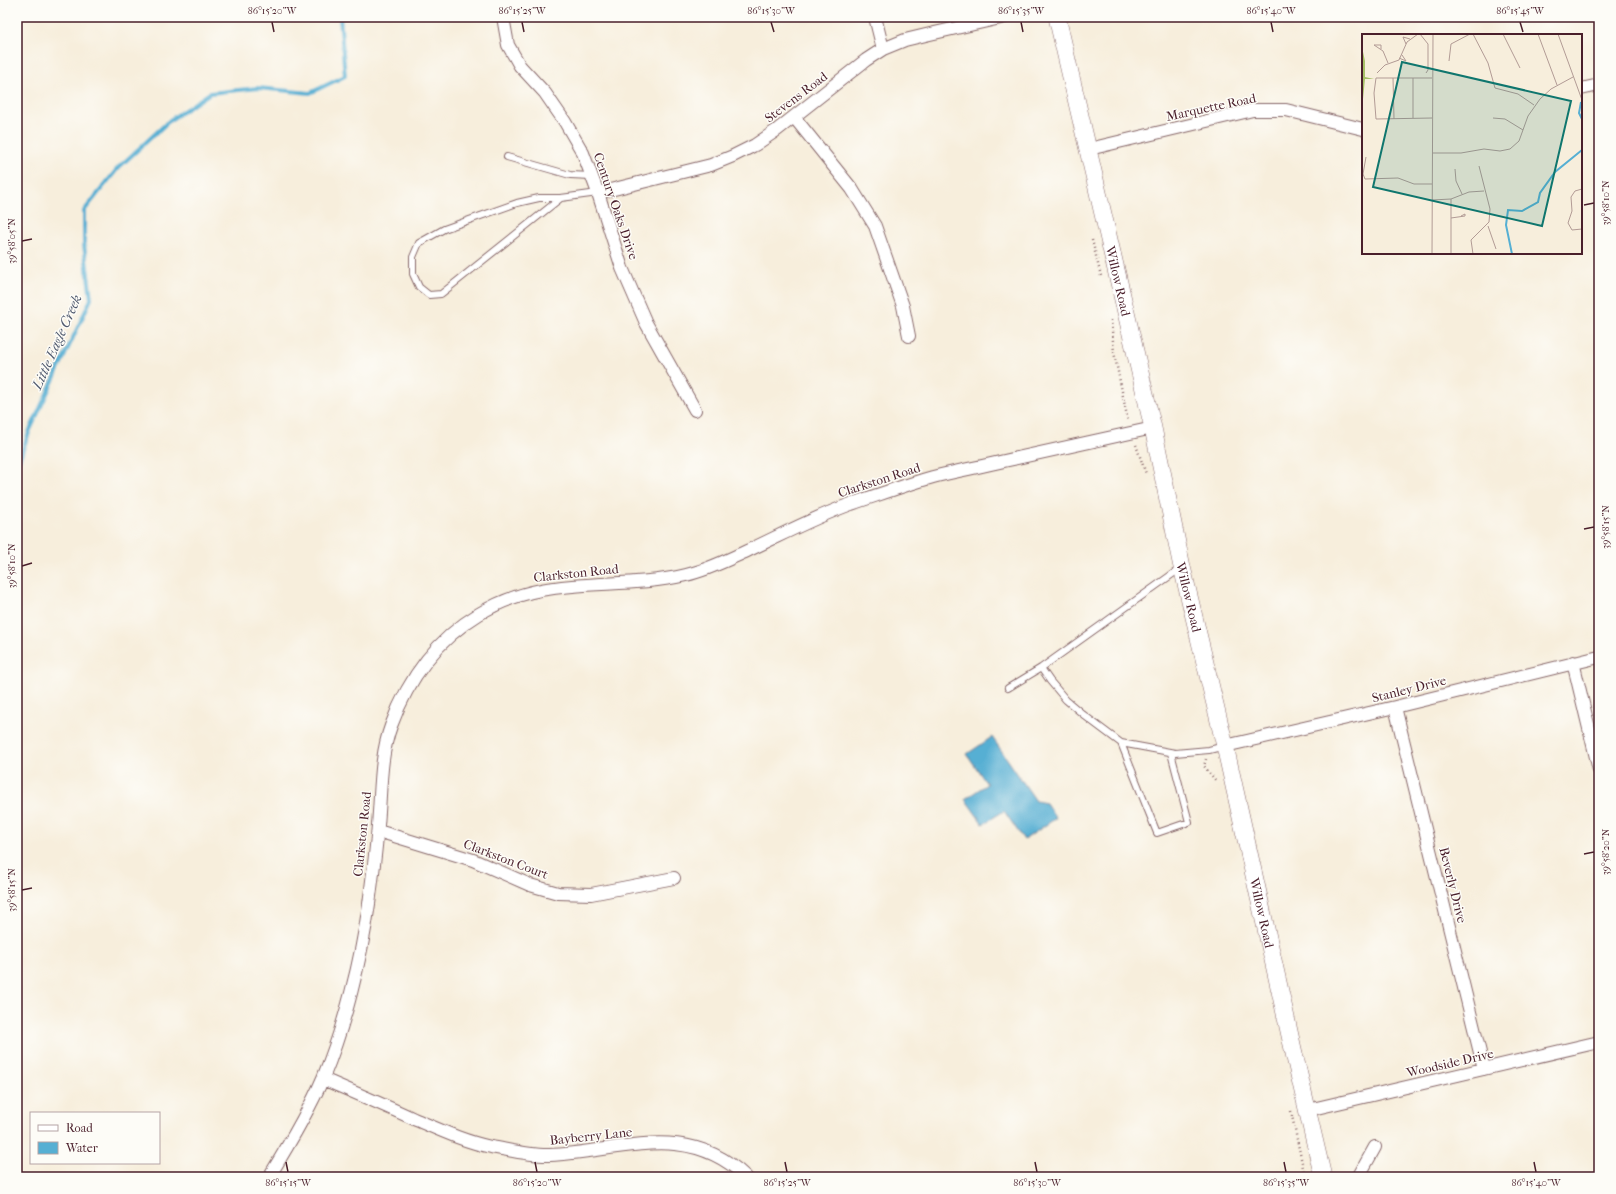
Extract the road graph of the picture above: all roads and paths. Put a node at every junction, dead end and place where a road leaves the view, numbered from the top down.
1 (504, 17) edge
2 (876, 17) edge
3 (1005, 17) edge
4 (1057, 17) edge
5 (883, 49) junction
6 (1599, 85) edge
7 (1582, 90) edge
8 (794, 117) junction
9 (1362, 129) edge
10 (1089, 149) junction
11 (507, 157) dead end
12 (592, 176) junction
13 (598, 193) junction
14 (561, 198) junction
15 (909, 336) dead end
16 (695, 410) dead end
17 (1153, 428) junction
18 (1182, 567) junction
19 (1599, 657) edge
20 (1573, 662) junction
21 (1041, 668) junction
22 (1008, 688) dead end
23 (1395, 707) junction
24 (1121, 744) junction
25 (1225, 746) junction
26 (1171, 752) junction
27 (1599, 770) edge
28 (378, 832) junction
29 (674, 878) dead end
30 (1599, 1042) edge
31 (1484, 1069) junction
32 (323, 1079) junction
33 (1308, 1110) junction
34 (1375, 1147) dead end
35 (269, 1177) edge
36 (746, 1177) edge
37 (1323, 1177) edge
38 (1361, 1177) edge

1 - 12 street, Century Oaks Drive
2 - 5 street
3 - 5 street, Stevens Road
4 - 10 street, Willow Road
5 - 8 street, Stevens Road
6 - 7 street
8 - 13 street, Stevens Road
8 - 15 street
9 - 10 street, Marquette Road
10 - 17 street, Willow Road
11 - 12 lane
12 - 13 street, Century Oaks Drive
13 - 14 lane
13 - 16 street, Century Oaks Drive
14 - 14 lane
17 - 18 street, Willow Road
17 - 28 street, Clarkston Road
18 - 21 lane
18 - 25 street, Willow Road
19 - 20 street, Stanley Drive
20 - 23 street, Stanley Drive
20 - 27 street
21 - 22 lane
21 - 24 lane
23 - 25 street, Stanley Drive
23 - 31 street, Beverly Drive
24 - 26 lane
24 - 26 lane
25 - 26 lane
25 - 33 street, Willow Road
28 - 29 street, Clarkston Court
28 - 32 street, Clarkston Road
30 - 31 street, Woodside Drive
31 - 33 street, Woodside Drive
32 - 35 street, Clarkston Road
32 - 36 street, Bayberry Lane
33 - 37 street, Willow Road
34 - 38 street

